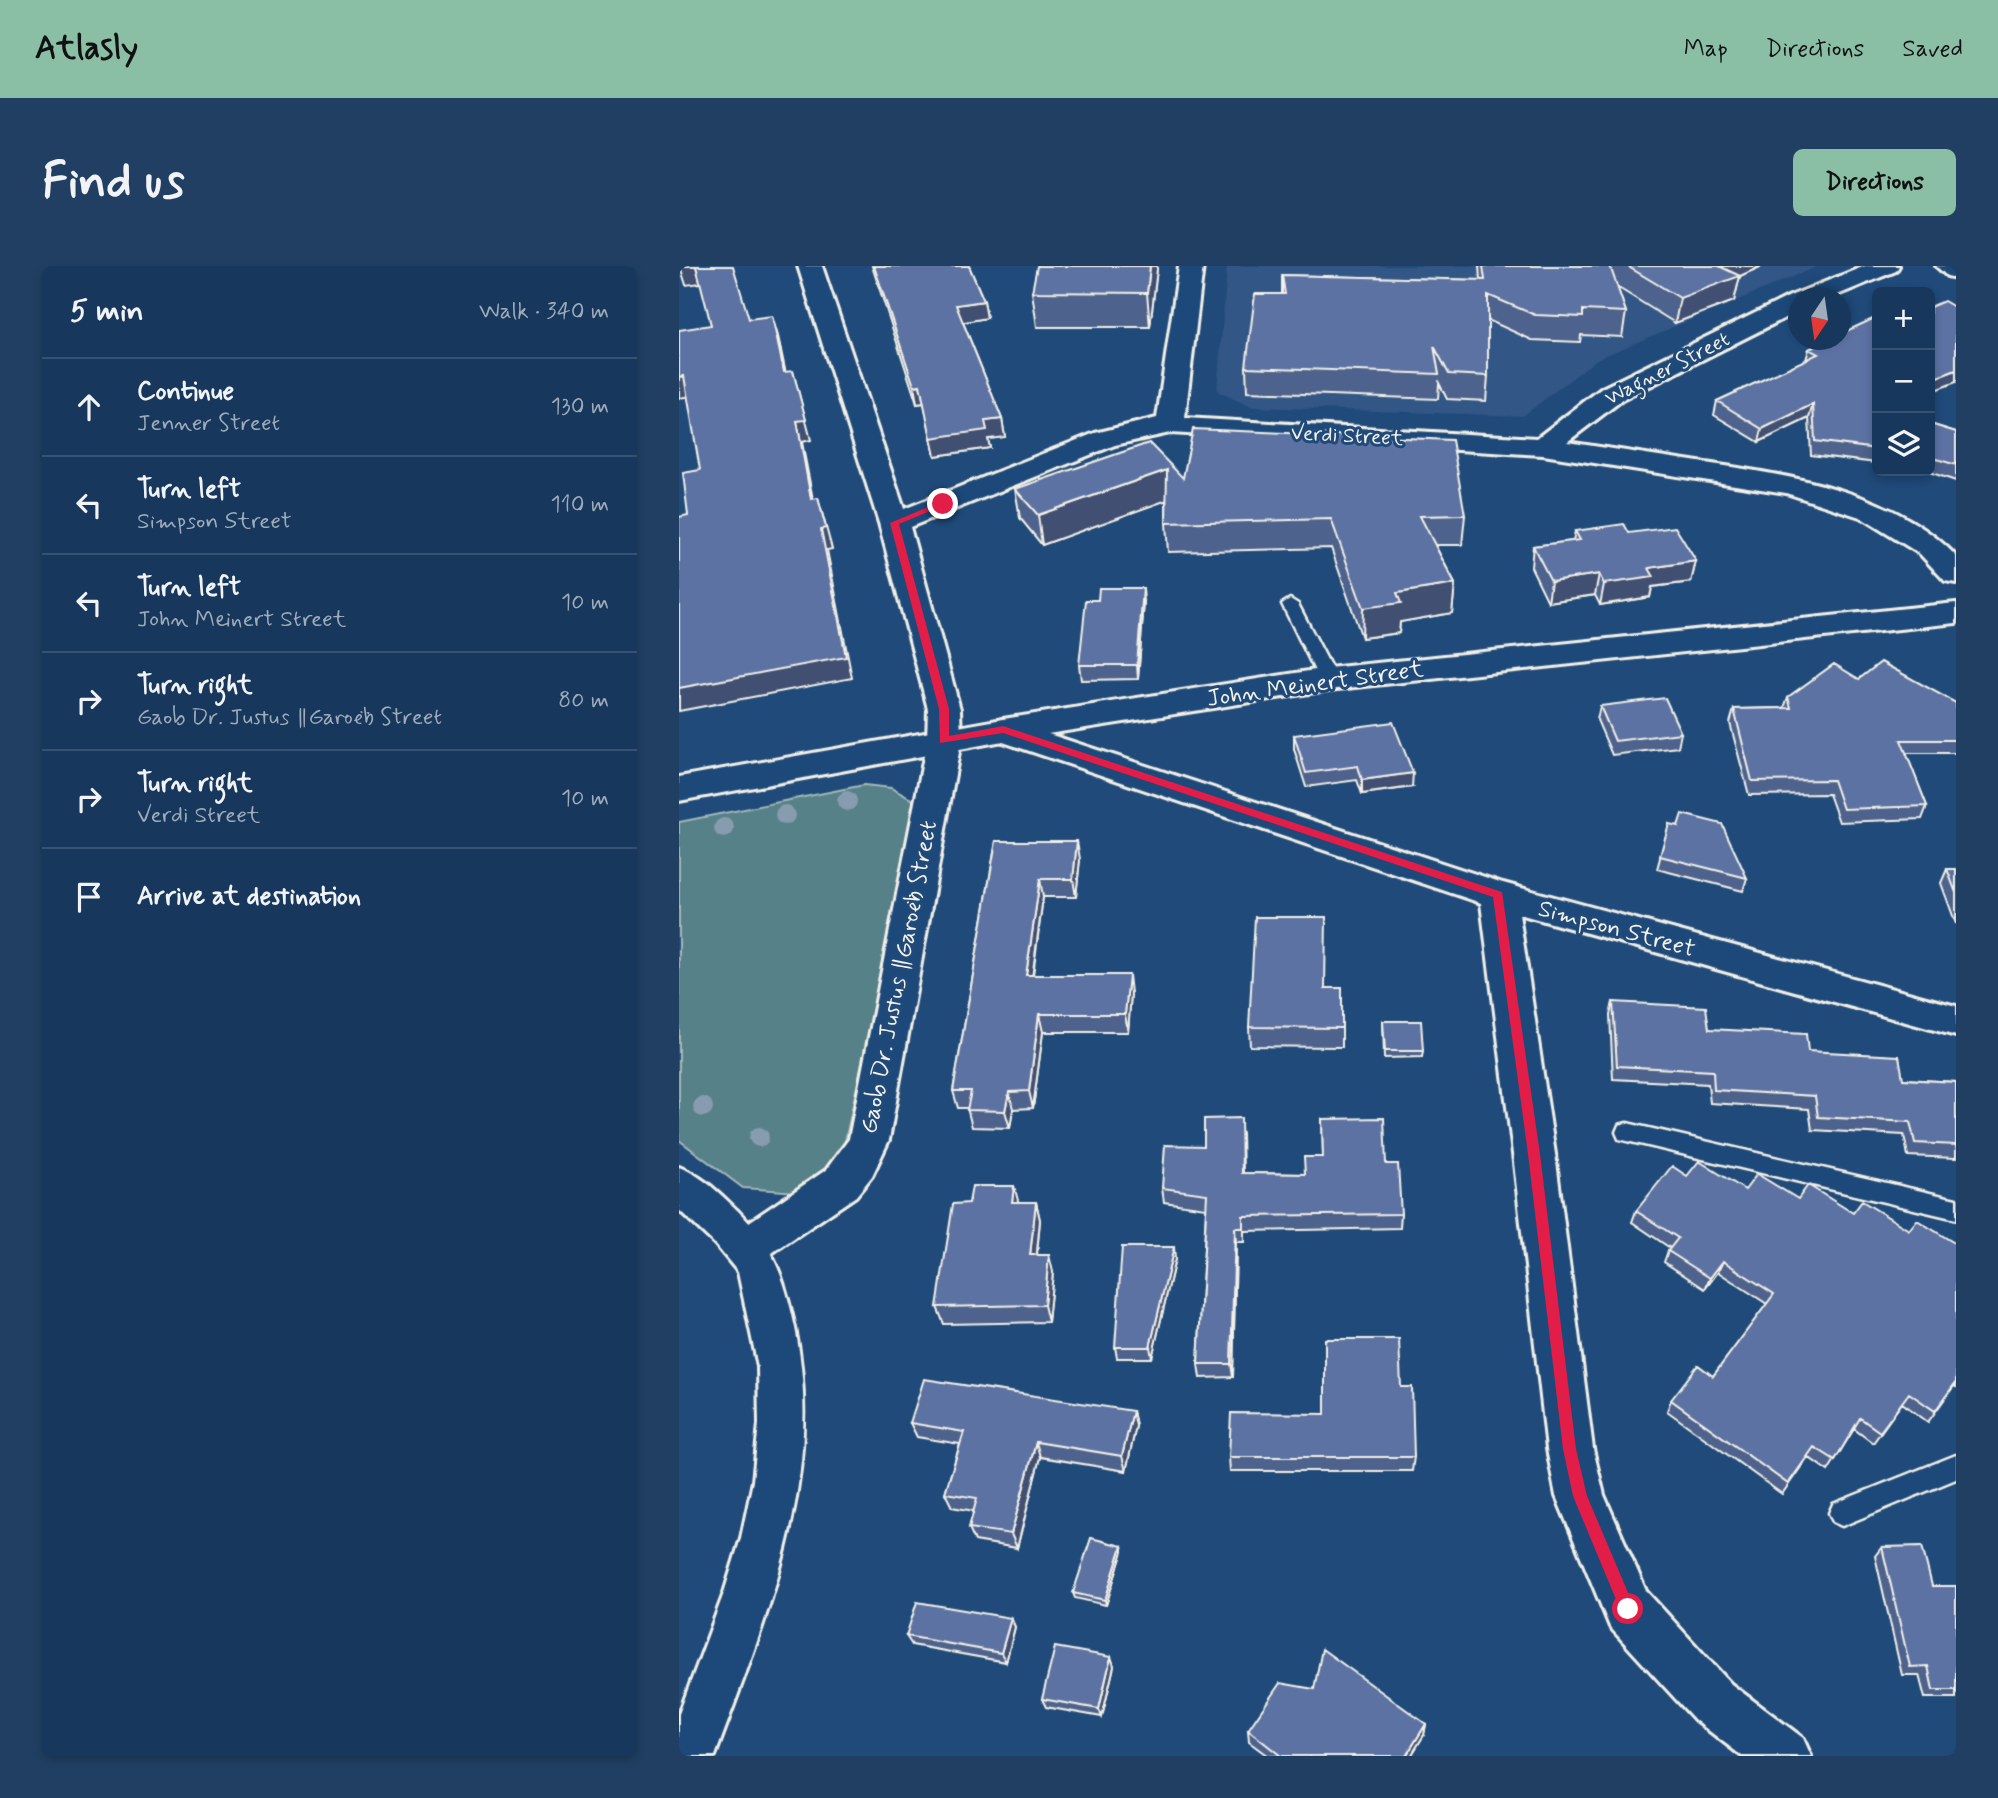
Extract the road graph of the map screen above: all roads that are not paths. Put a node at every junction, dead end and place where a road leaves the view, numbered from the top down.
1 (810, 266) edge
2 (1191, 266) edge
3 (1887, 266) edge
4 (1948, 266) edge
5 (1956, 271) edge
6 (1834, 287) edge
7 (1788, 306) edge
8 (1170, 425) junction
9 (1543, 447) junction
10 (894, 523) junction
11 (1956, 574) edge
12 (1290, 604) dead end
13 (1956, 613) edge
14 (1328, 678) junction
15 (1003, 730) junction
16 (944, 741) junction
17 (679, 789) edge
18 (1498, 895) junction
19 (1956, 1021) edge
20 (1627, 1132) dead end
21 (679, 1185) edge
22 (1956, 1209) edge
23 (745, 1248) junction
24 (1956, 1467) edge
25 (1842, 1513) dead end
26 (689, 1756) edge
27 (1785, 1756) edge

1 - 10 street, Gaob Dr. Justus ǁGaroëb Street
2 - 8 street
3 - 6 street
4 - 5 street
7 - 9 street, Wagner Street
8 - 9 street, Verdi Street
8 - 10 street, Verdi Street
9 - 11 street, Verdi Street
10 - 16 street, Gaob Dr. Justus ǁGaroëb Street
12 - 14 lane
13 - 14 street, John Meinert Street
14 - 15 street, John Meinert Street
15 - 16 street, John Meinert Street
15 - 18 street, Simpson Street
16 - 17 street, John Meinert Street
16 - 23 street, Gaob Dr. Justus ǁGaroëb Street
18 - 19 street, Simpson Street
18 - 27 street
20 - 22 lane
21 - 23 street
23 - 26 street
24 - 25 lane

